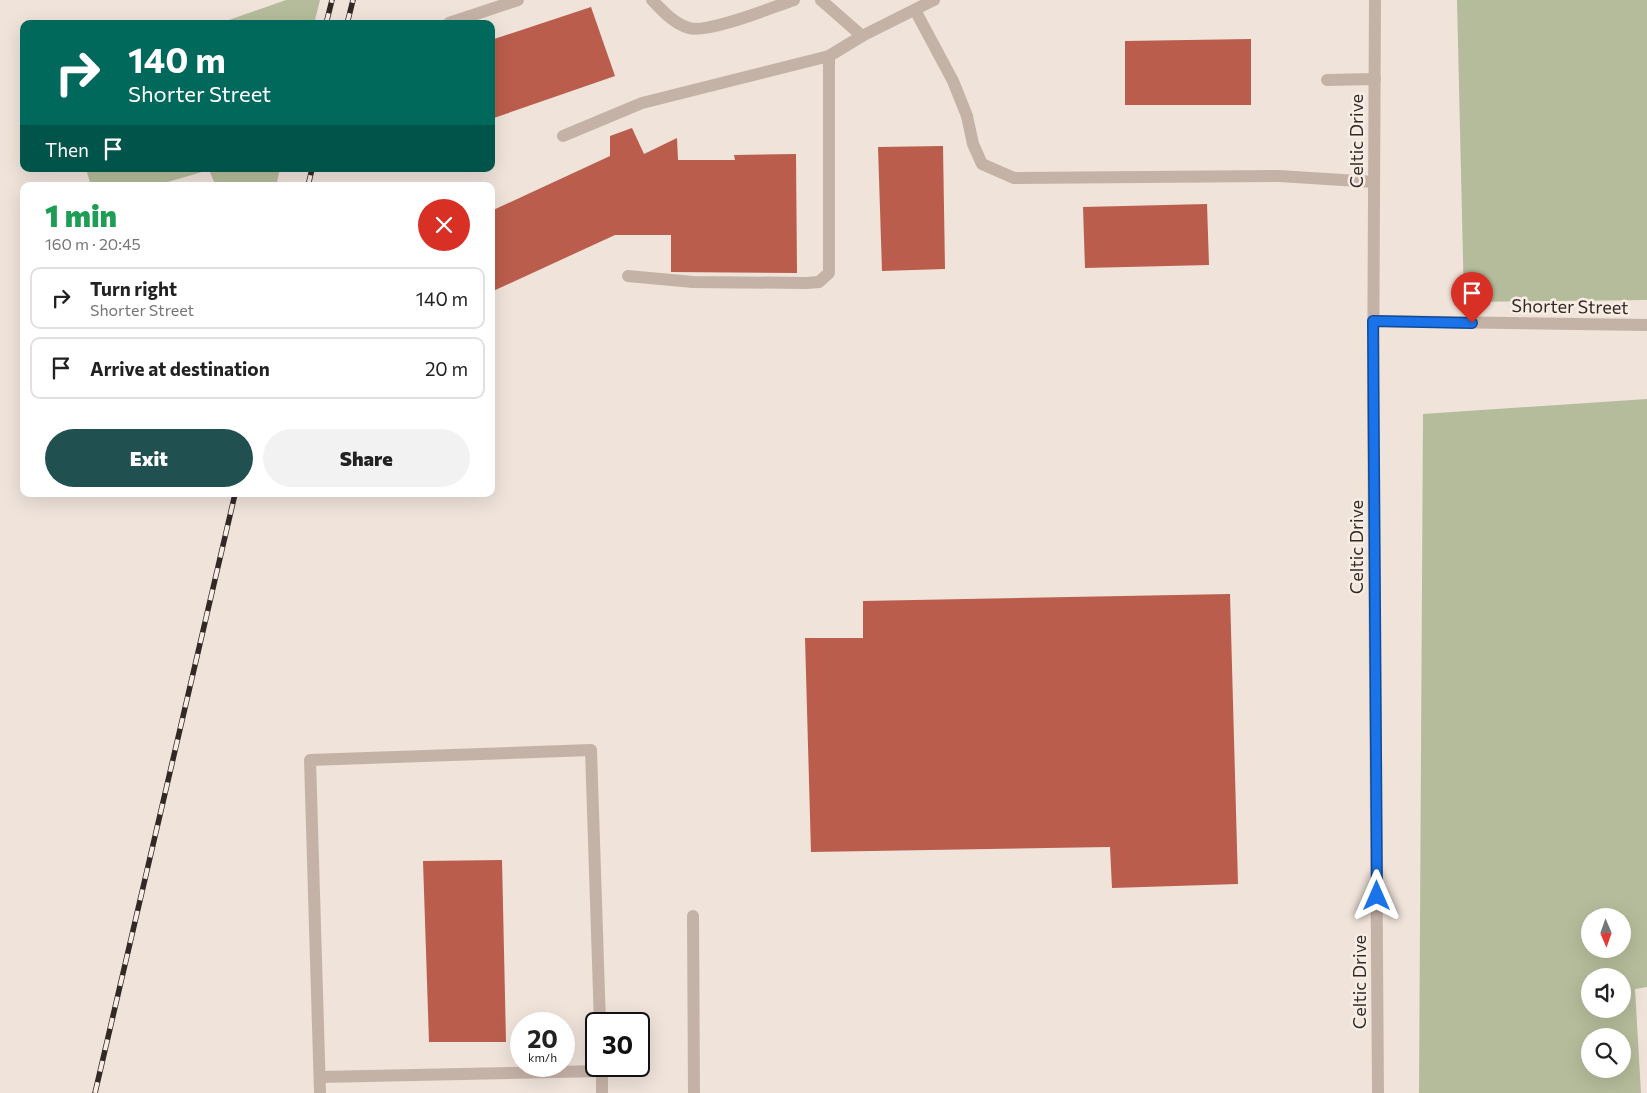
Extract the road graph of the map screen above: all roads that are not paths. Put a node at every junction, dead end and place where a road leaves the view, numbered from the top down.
1 (518, 0) edge
2 (652, 0) edge
3 (794, 0) edge
4 (821, 0) edge
5 (934, 0) edge
6 (1375, 0) edge
7 (914, 10) junction
8 (458, 20) edge
9 (862, 36) junction
10 (829, 56) junction
11 (1375, 79) junction
12 (1327, 80) dead end
13 (563, 136) dead end
14 (1374, 182) junction
15 (628, 276) dead end
16 (1373, 321) junction
17 (1647, 325) edge
18 (693, 916) dead end
19 (600, 1012) edge
20 (585, 1069) edge
21 (320, 1077) junction
22 (602, 1077) edge
23 (320, 1093) edge
24 (602, 1093) edge
25 (694, 1093) edge
26 (1378, 1093) edge

1 - 8 street
2 - 3 street
4 - 9 street
5 - 7 street
6 - 11 street, Celtic Drive
7 - 9 street
7 - 14 street
9 - 10 street
10 - 13 street
10 - 15 street
11 - 12 street
11 - 14 street, Celtic Drive
14 - 16 street, Celtic Drive
16 - 17 street, Shorter Street
16 - 26 street, Celtic Drive
18 - 25 street
19 - 21 street
20 - 21 street
21 - 23 street
22 - 24 street

